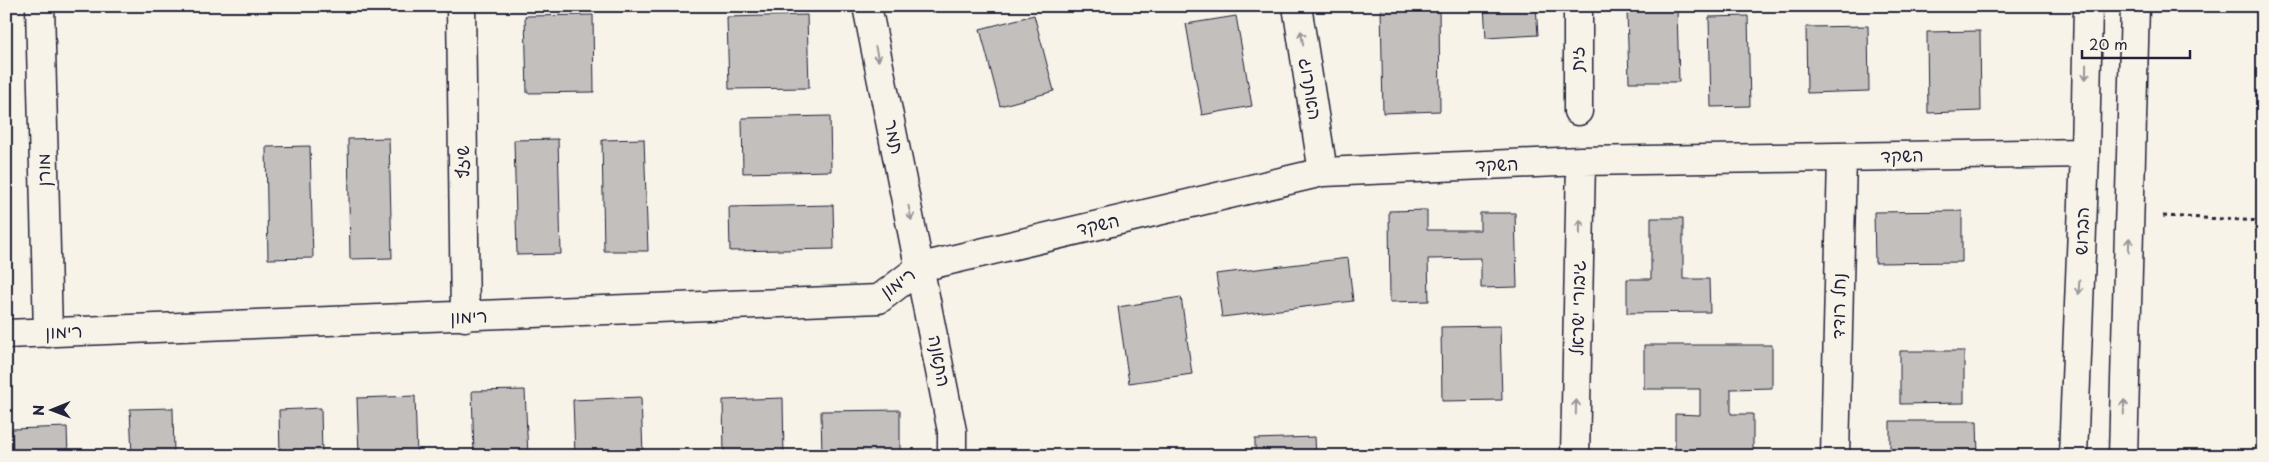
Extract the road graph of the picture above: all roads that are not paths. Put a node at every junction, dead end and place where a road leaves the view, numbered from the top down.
1 (40, 6) edge
2 (461, 6) edge
3 (867, 6) edge
4 (1297, 6) edge
5 (1578, 6) edge
6 (2088, 6) edge
7 (2135, 6) edge
8 (1578, 111) dead end
9 (2085, 153) junction
10 (1842, 157) junction
11 (1581, 161) junction
12 (1323, 172) junction
13 (920, 267) junction
14 (465, 317) junction
15 (48, 333) junction
16 (6, 334) edge
17 (952, 456) edge
18 (1575, 456) edge
19 (1836, 456) edge
20 (2073, 456) edge
21 (2123, 456) edge

1 - 15 street, מורן
2 - 14 street, שיזף
3 -> 13 street, תמר
12 -> 4 street, האתרוג
5 - 8 street, זית
6 -> 9 street, הברוש
21 -> 7 street
9 - 10 street, השקד
9 -> 20 street, הברוש
10 - 11 street, השקד
10 - 19 street, נחל רודד
11 - 12 street, השקד
18 -> 11 street, גיבורי ישראל
12 - 13 street, השקד
13 - 14 street, רימון
13 - 17 street, התאנה
14 - 15 street, רימון
15 - 16 street, רימון

